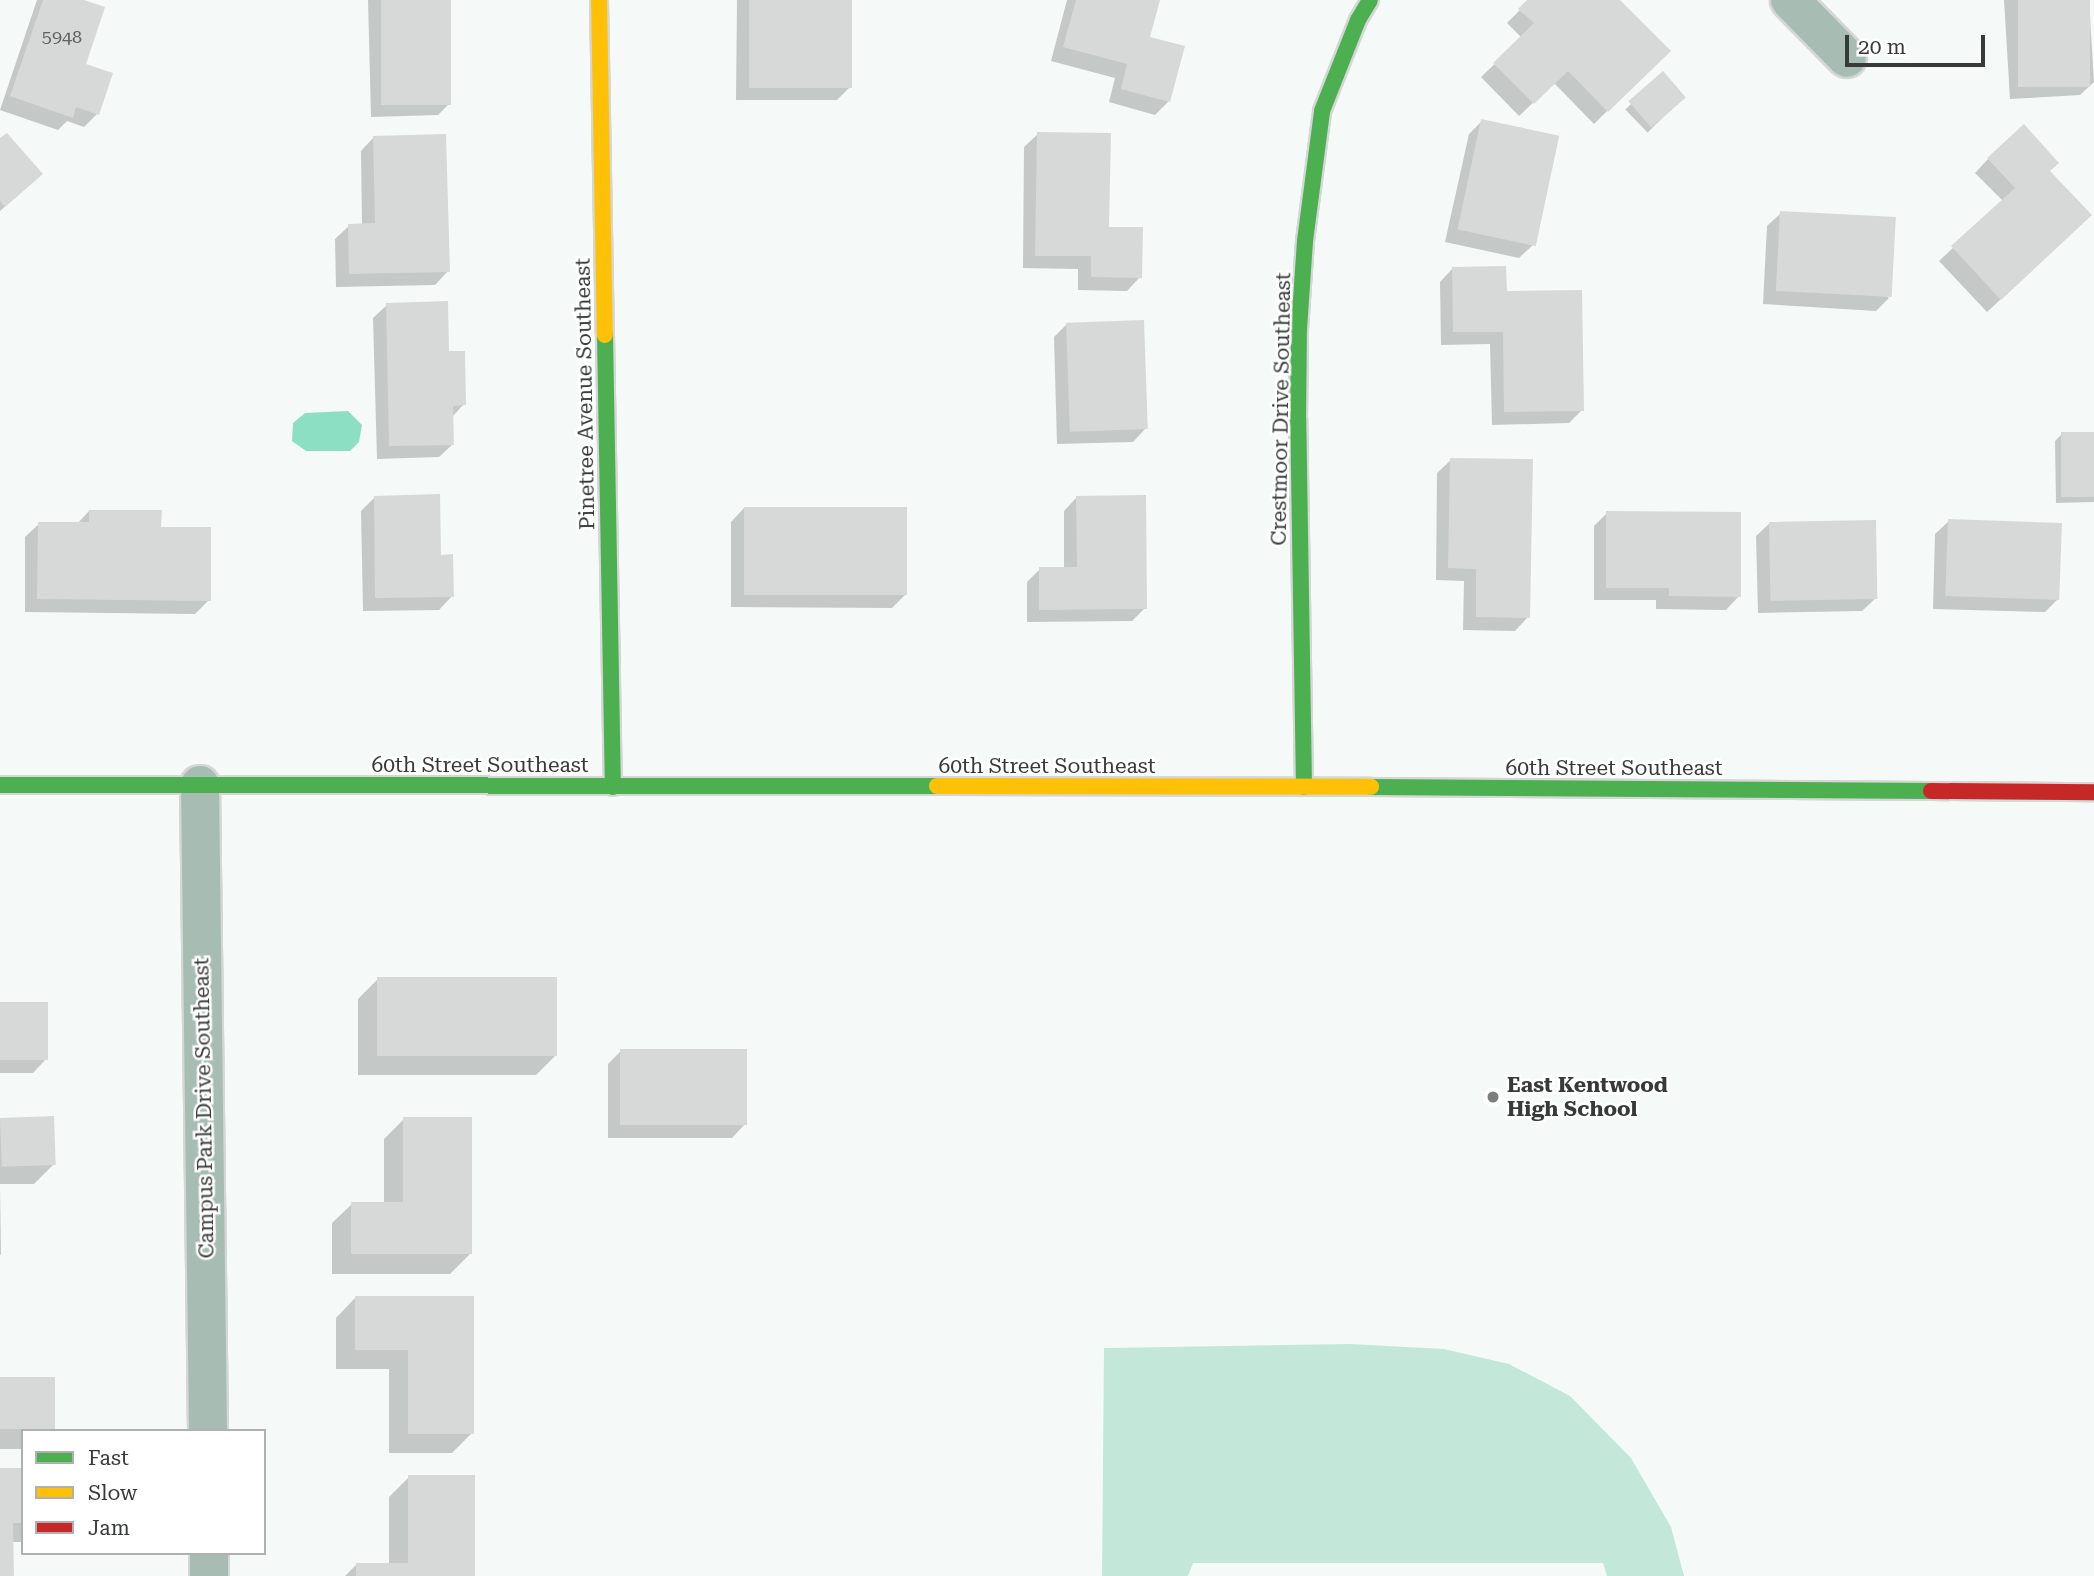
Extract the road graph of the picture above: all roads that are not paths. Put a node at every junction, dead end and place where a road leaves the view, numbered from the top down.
1 (599, 0) edge
2 (1370, 0) edge
3 (1790, 0) edge
4 (1847, 58) dead end
5 (0, 785) edge
6 (200, 785) junction
7 (613, 787) junction
8 (1304, 787) junction
9 (2094, 792) edge
10 (208, 1429) edge
11 (209, 1555) edge
12 (209, 1576) edge

1 - 7 main road, Pinetree Avenue Southeast
2 - 8 main road, Crestmoor Drive Southeast
3 - 4 street
5 - 6 main road, 60th Street Southeast
6 - 7 main road, 60th Street Southeast
6 - 10 street, Campus Park Drive Southeast
7 - 8 main road, 60th Street Southeast
8 - 9 main road, 60th Street Southeast
11 - 12 street

